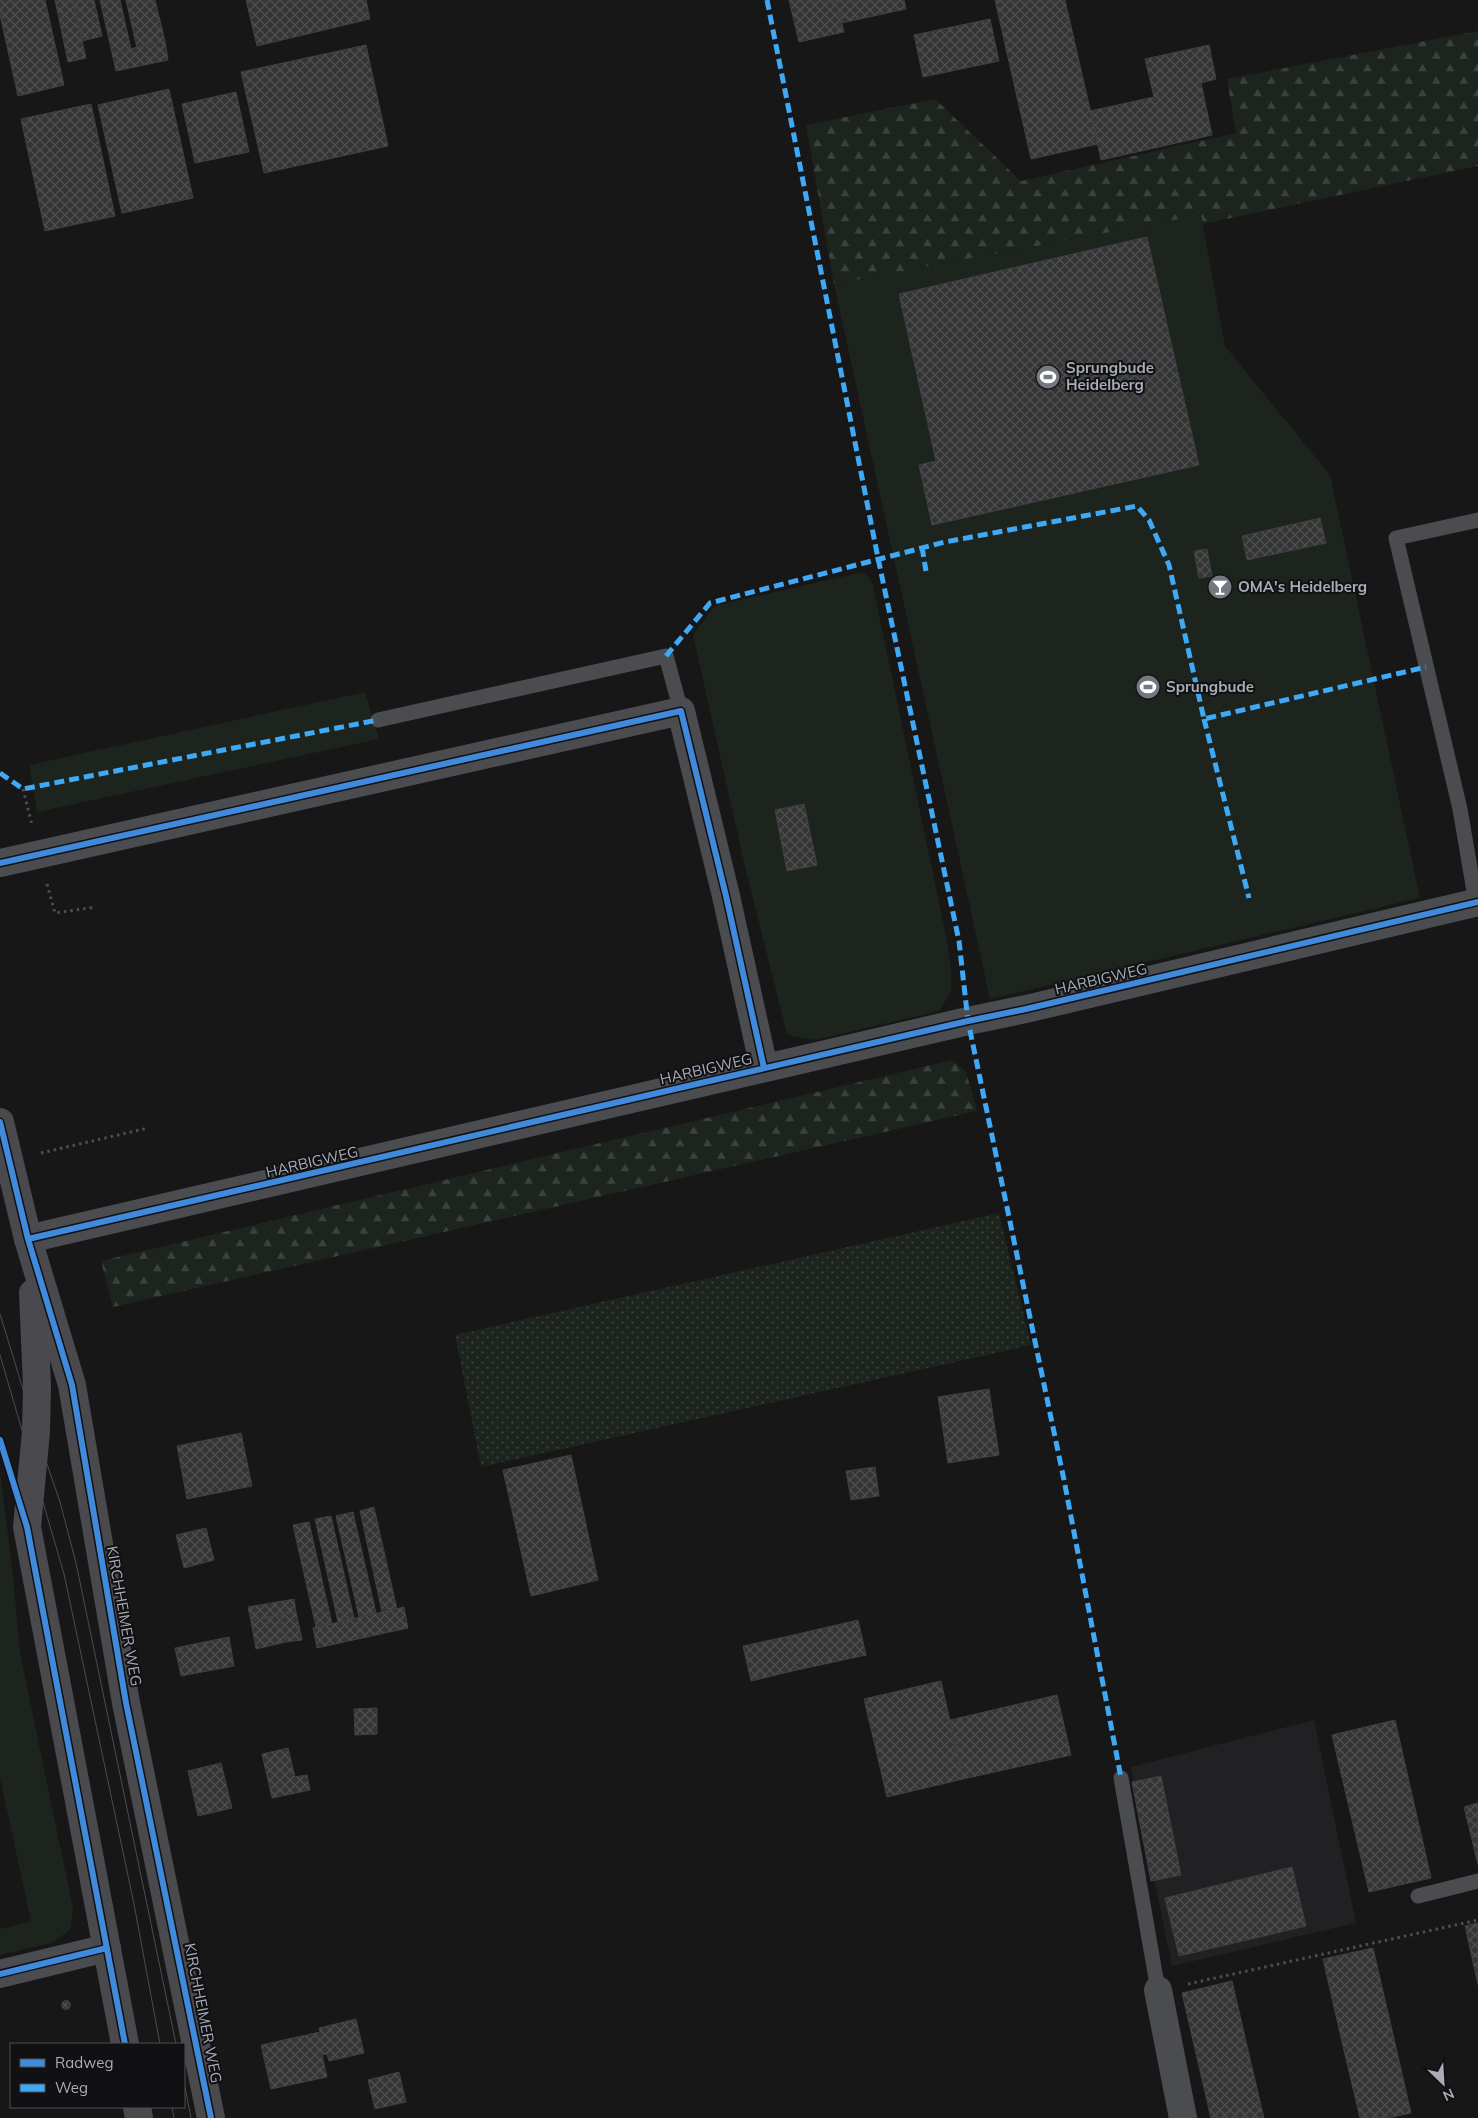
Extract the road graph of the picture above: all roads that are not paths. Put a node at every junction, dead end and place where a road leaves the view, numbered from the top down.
1 (1478, 520) edge
2 (681, 710) junction
3 (378, 720) dead end
4 (0, 863) edge
5 (1477, 902) edge
6 (764, 1068) junction
7 (0, 1122) edge
8 (28, 1240) junction
9 (1121, 1778) dead end
10 (1478, 1881) edge
11 (1418, 1896) dead end
12 (107, 1948) junction
13 (0, 1974) edge
14 (1158, 1990) joint
15 (126, 2043) edge
16 (211, 2118) edge
17 (1183, 2118) edge

1 - 5 lane
2 - 3 lane
2 - 4 street
2 - 6 street
5 - 6 street, HARBIGWEG
6 - 8 street, HARBIGWEG
7 - 8 street, KIRCHHEIMER WEG
8 - 12 street, KIRCHHEIMER WEG
8 - 16 street, KIRCHHEIMER WEG
9 - 14 lane
10 - 11 lane
12 - 13 street
12 - 15 street, KIRCHHEIMER WEG
14 - 17 street

